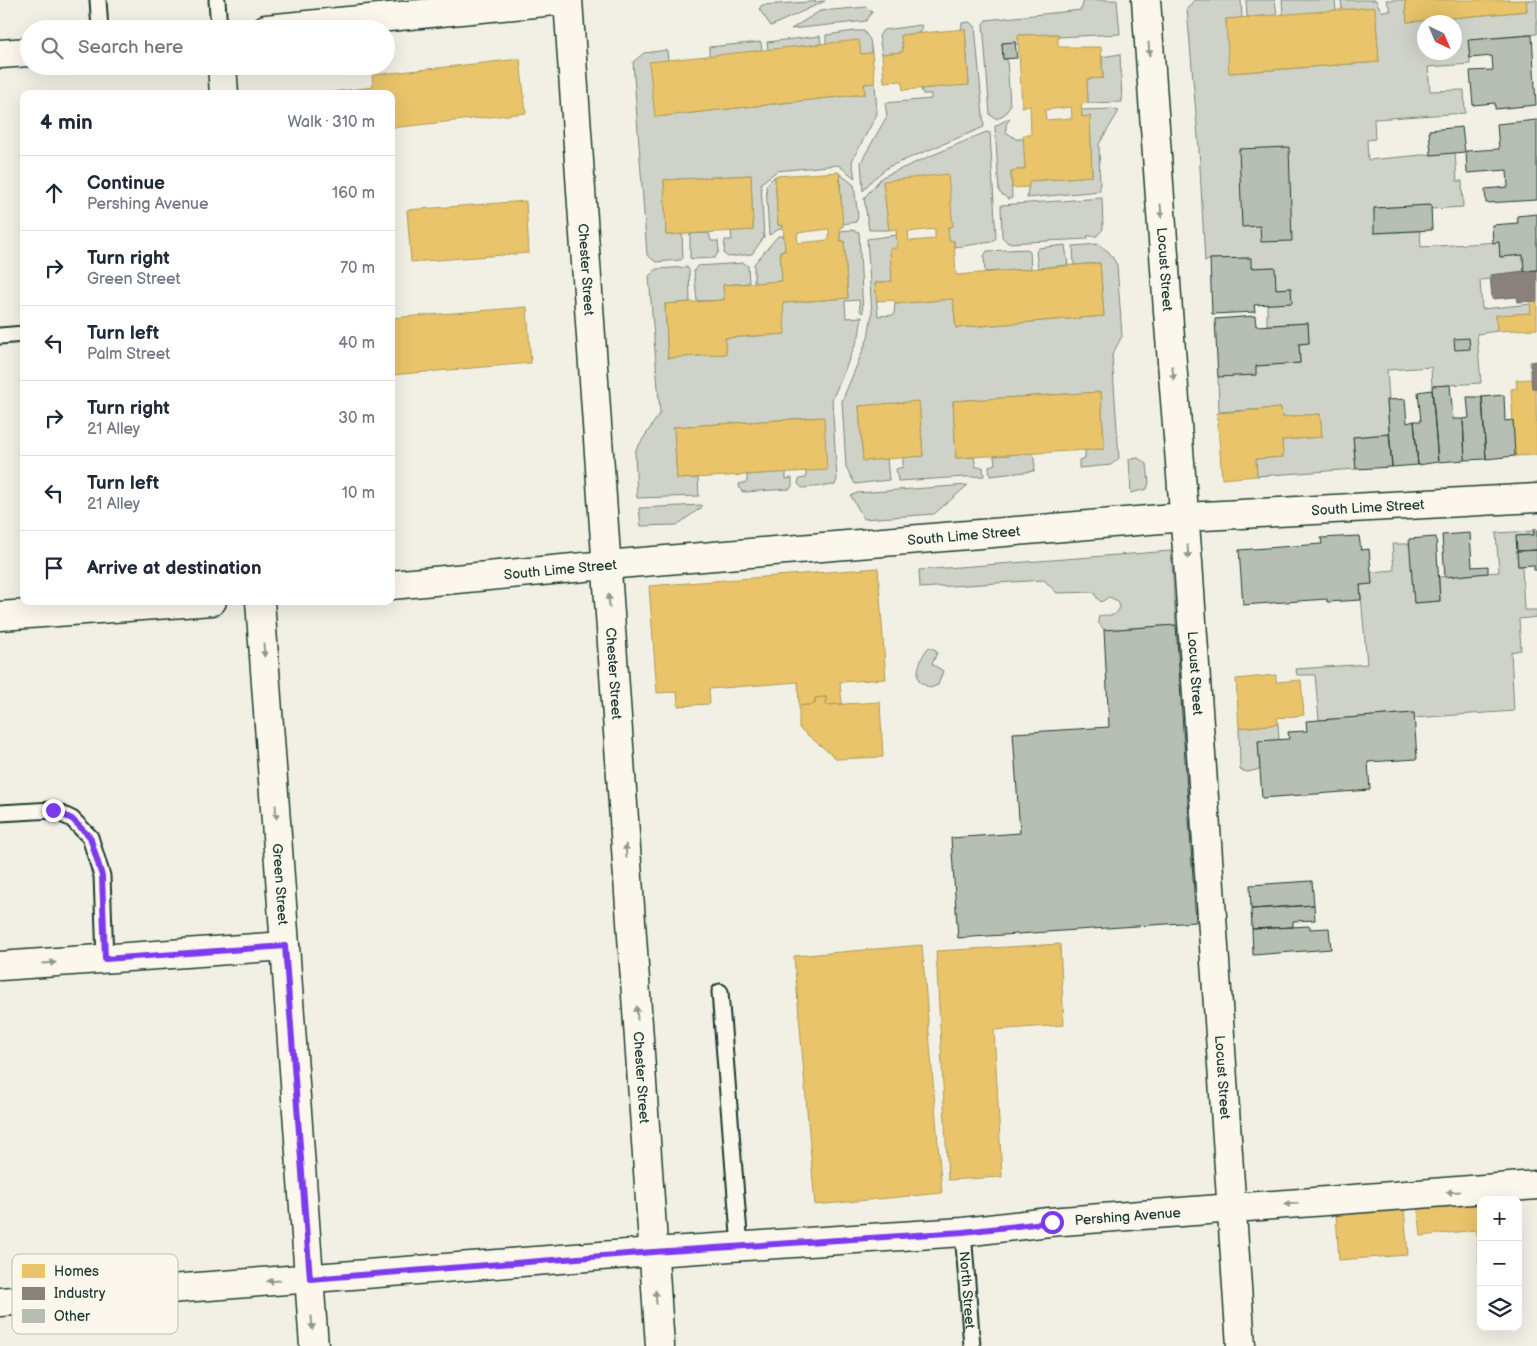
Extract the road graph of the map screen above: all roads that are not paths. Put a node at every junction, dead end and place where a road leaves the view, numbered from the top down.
1 (98, 0) edge
2 (217, 0) edge
3 (567, 0) edge
4 (1146, 0) edge
5 (99, 20) edge
6 (218, 20) edge
7 (359, 20) edge
8 (20, 53) edge
9 (0, 54) edge
10 (223, 75) edge
11 (224, 90) edge
12 (20, 334) edge
13 (0, 336) edge
14 (1537, 498) edge
15 (1185, 517) junction
16 (606, 565) junction
17 (395, 585) edge
18 (155, 605) edge
19 (260, 605) edge
20 (0, 616) edge
21 (0, 813) edge
22 (285, 946) junction
23 (105, 959) junction
24 (0, 966) edge
25 (720, 992) dead end
26 (1537, 1185) edge
27 (1231, 1209) junction
28 (963, 1232) junction
29 (740, 1247) junction
30 (653, 1252) junction
31 (310, 1279) junction
32 (178, 1289) edge
33 (314, 1346) edge
34 (660, 1346) edge
35 (972, 1346) edge
36 (1240, 1346) edge

1 - 5 lane
2 - 6 lane
3 - 7 street
3 - 16 street, Chester Street
4 -> 15 street, Locust Street
8 - 9 street
10 - 11 street
12 - 13 lane
14 - 15 street, South Lime Street
15 - 16 street, South Lime Street
15 -> 27 street, Locust Street
16 - 17 street, South Lime Street
30 -> 16 street, Chester Street
18 - 20 street
19 -> 22 street, Green Street
21 - 23 lane
22 - 23 street
22 - 31 street, Green Street
24 -> 23 street
25 - 29 lane
26 -> 27 street, Pershing Avenue
27 - 28 street, Pershing Avenue
27 - 36 street, Locust Street
28 - 29 street, Pershing Avenue
28 - 35 lane, North Street
29 - 30 street, Pershing Avenue
30 - 31 street, Pershing Avenue
34 -> 30 street, Chester Street
31 -> 32 street, Pershing Avenue
31 -> 33 street, Green Street

